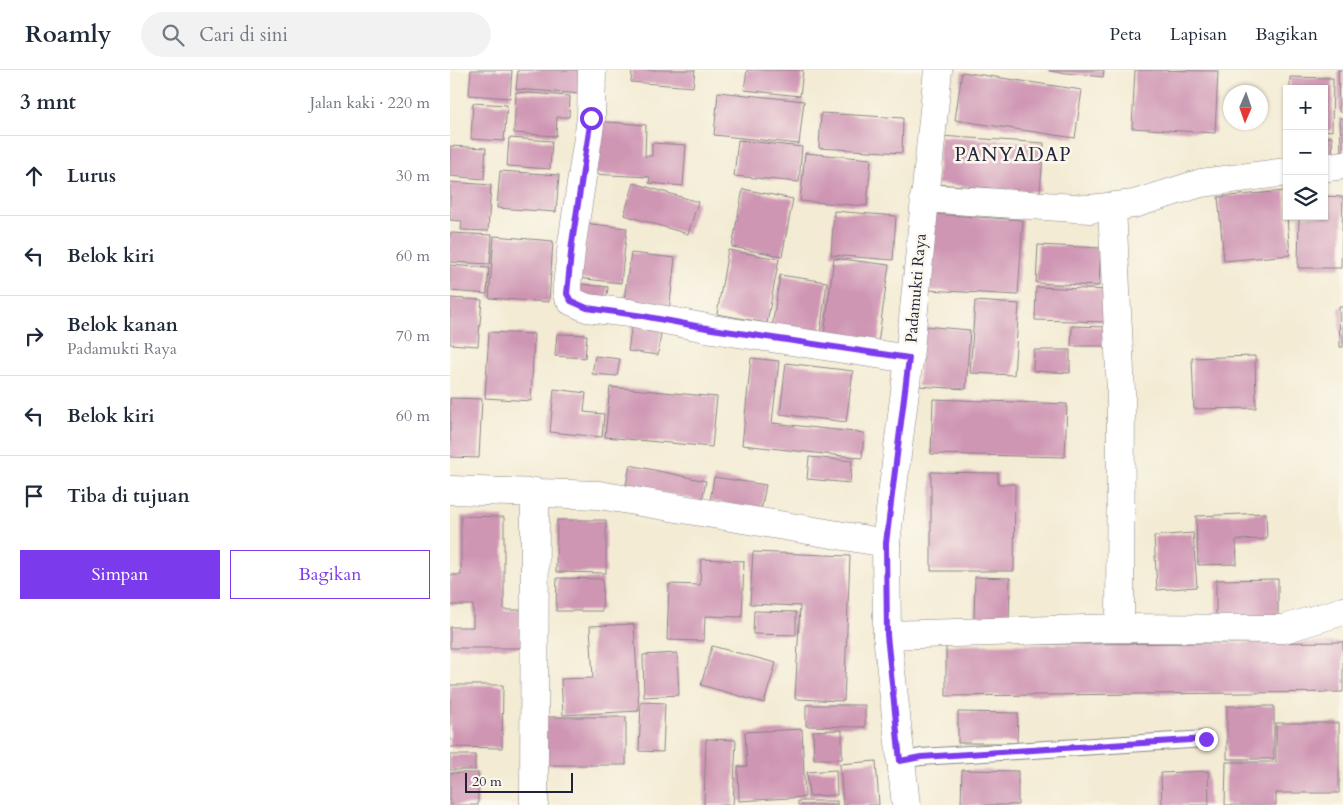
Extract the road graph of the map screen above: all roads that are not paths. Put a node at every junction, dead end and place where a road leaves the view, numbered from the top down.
1 (592, 70) edge
2 (938, 70) edge
3 (1343, 165) edge
4 (1328, 167) edge
5 (1283, 173) edge
6 (924, 198) junction
7 (1112, 207) junction
8 (909, 358) junction
9 (450, 490) edge
10 (534, 492) junction
11 (886, 543) junction
12 (1343, 611) edge
13 (1120, 628) junction
14 (895, 634) junction
15 (1206, 739) dead end
16 (911, 759) junction
17 (534, 805) edge
18 (906, 805) edge

1 - 8 street
2 - 6 street, Padamukti Raya
3 - 4 street
5 - 7 street
6 - 7 street
6 - 8 street, Padamukti Raya
7 - 13 street
8 - 11 street, Padamukti Raya
9 - 10 street
10 - 11 street
10 - 17 street
11 - 14 street, Padamukti Raya
12 - 13 street
13 - 14 street
14 - 16 street, Padamukti Raya
15 - 16 lane
16 - 18 street, Padamukti Raya

